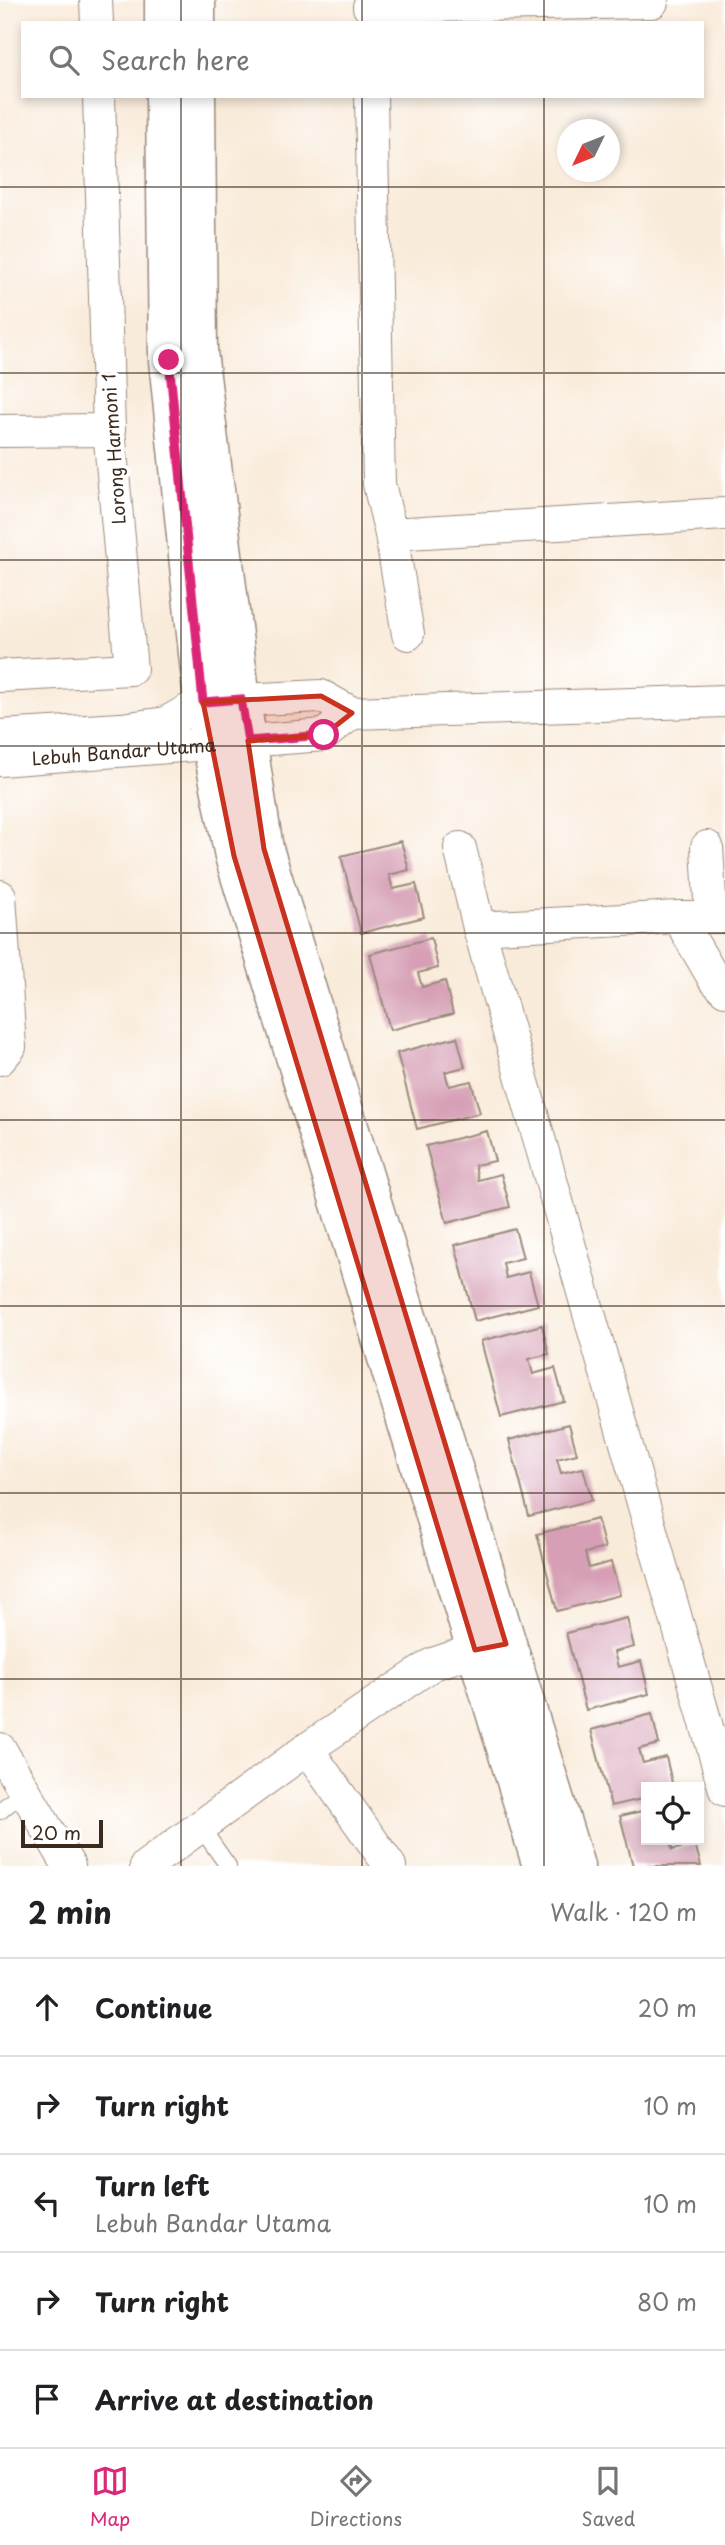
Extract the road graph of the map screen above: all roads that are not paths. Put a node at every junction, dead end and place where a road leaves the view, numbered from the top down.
1 (96, 0) edge
2 (164, 0) edge
3 (196, 0) edge
4 (652, 2) dead end
5 (369, 10) edge
6 (97, 21) edge
7 (164, 21) edge
8 (196, 21) edge
9 (99, 98) edge
10 (165, 98) edge
11 (196, 98) edge
12 (371, 98) edge
13 (110, 430) junction
14 (0, 431) edge
15 (725, 514) edge
16 (391, 534) junction
17 (408, 634) dead end
18 (0, 676) edge
19 (241, 699) junction
20 (725, 701) edge
21 (203, 702) junction
22 (352, 713) junction
23 (0, 736) edge
24 (248, 741) junction
25 (210, 744) junction
26 (0, 761) edge
27 (707, 847) dead end
28 (460, 848) dead end
29 (0, 897) edge
30 (678, 917) junction
31 (718, 917) edge
32 (479, 928) junction
33 (2, 943) edge
34 (725, 990) edge
35 (0, 1059) edge
36 (490, 1647) junction
37 (0, 1749) edge
38 (307, 1749) junction
39 (725, 1790) edge
40 (24, 1791) junction
41 (0, 1811) edge
42 (200, 1826) junction
43 (69, 1866) edge
44 (146, 1866) edge
45 (229, 1866) edge
46 (390, 1866) edge
47 (542, 1866) edge
48 (575, 1866) edge

1 - 6 street
2 - 7 street
3 - 8 street
4 - 5 street
9 - 13 street, Lorong Harmoni 1
10 - 21 street
11 - 19 street
12 - 16 street
13 - 14 street
13 - 18 street, Lorong Harmoni 1
15 - 16 street
16 - 17 street
19 - 21 street, Lebuh Bandar Utama
19 - 22 street, Lebuh Bandar Utama
19 - 24 street
20 - 22 street
21 - 23 street, Lebuh Bandar Utama
21 - 25 street
22 - 24 street, Lebuh Bandar Utama
24 - 25 street, Lebuh Bandar Utama
24 - 36 street
25 - 26 street, Lebuh Bandar Utama
25 - 36 street
27 - 31 street
28 - 32 street
29 - 33 street
30 - 31 street
30 - 32 street
30 - 34 street
32 - 39 street
33 - 35 street
36 - 38 street
36 - 47 street
36 - 48 street
37 - 40 street
38 - 42 street
38 - 46 street
40 - 41 lane
40 - 43 street
42 - 44 street
42 - 45 lane

